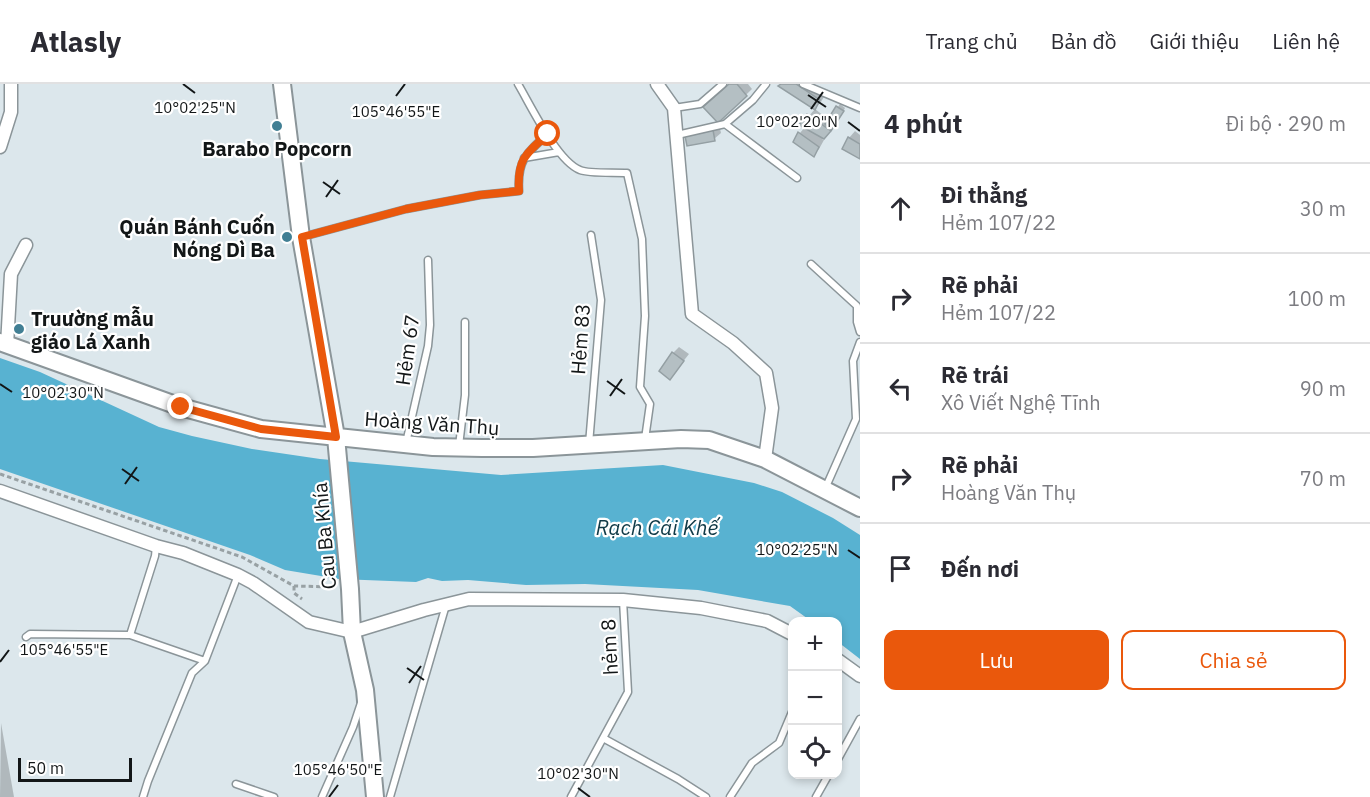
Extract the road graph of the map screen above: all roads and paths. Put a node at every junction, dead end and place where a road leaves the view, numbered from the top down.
1 (11, 84) edge
2 (282, 84) edge
3 (518, 84) edge
4 (657, 84) edge
5 (723, 84) edge
6 (766, 84) edge
7 (803, 84) edge
8 (674, 108) junction
9 (860, 108) edge
10 (725, 124) junction
11 (548, 134) junction
12 (677, 135) junction
13 (0, 147) edge
14 (559, 152) junction
15 (524, 158) junction
16 (797, 178) dead end
17 (591, 235) dead end
18 (302, 237) junction
19 (26, 245) dead end
20 (428, 260) dead end
21 (811, 264) dead end
22 (465, 322) dead end
23 (860, 332) edge
24 (860, 342) edge
25 (4, 343) edge
26 (336, 441) junction
27 (645, 441) junction
28 (406, 444) junction
29 (588, 445) junction
30 (459, 447) junction
31 (765, 459) junction
32 (0, 474) edge
33 (825, 490) junction
34 (0, 491) edge
35 (860, 508) edge
36 (156, 546) junction
37 (238, 575) junction
38 (294, 586) junction
39 (343, 592) junction
40 (623, 600) junction
41 (309, 604) dead end
42 (446, 604) junction
43 (352, 632) junction
44 (788, 632) edge
45 (130, 635) junction
46 (26, 637) dead end
47 (205, 661) junction
48 (842, 663) edge
49 (860, 676) edge
50 (365, 690) junction
51 (860, 718) edge
52 (788, 722) edge
53 (603, 738) junction
54 (842, 750) edge
55 (826, 779) edge
56 (236, 784) dead end
57 (143, 797) edge
58 (274, 797) edge
59 (322, 797) edge
60 (375, 797) edge
61 (390, 797) edge
62 (571, 797) edge
63 (706, 797) edge
64 (730, 797) edge
65 (816, 797) edge

1 - 13 street
2 - 18 street, Cau Ba Khía
3 - 11 lane
4 - 8 street
5 - 8 lane
6 - 10 lane
7 - 9 lane
8 - 12 street
10 - 12 lane
10 - 16 lane
11 - 14 lane
11 - 15 lane
12 - 31 street
14 - 15 lane
14 - 27 lane
15 - 18 lane
17 - 29 lane, Hẻm 83
18 - 26 street, Cau Ba Khía
19 - 25 street
20 - 28 lane, Hẻm 67
21 - 23 lane
22 - 30 lane
24 - 33 lane
25 - 26 street, Hoàng Văn Thụ
26 - 28 street, Hoàng Văn Thụ
26 - 39 street, Cau Ba Khía
27 - 29 street, Hoàng Văn Thụ
27 - 31 street, Hoàng Văn Thụ
28 - 30 street, Hoàng Văn Thụ
29 - 30 street, Hoàng Văn Thụ
31 - 33 street, Hoàng Văn Thụ
32 - 38 path
33 - 35 street, Hoàng Văn Thụ
34 - 36 street
36 - 37 street
36 - 45 lane
37 - 43 street
37 - 47 lane
38 - 39 path
38 - 41 path
39 - 43 street, Cau Ba Khía
40 - 42 street
40 - 44 street
40 - 53 lane, hẻm 8
42 - 43 street
42 - 61 lane
43 - 50 street, Cau Ba Khía
45 - 46 lane
45 - 47 lane
47 - 57 lane
48 - 49 street
50 - 59 lane
50 - 60 street, Cau Ba Khía
51 - 54 lane
52 - 64 lane
53 - 62 lane
53 - 63 lane
55 - 65 lane
56 - 58 lane

